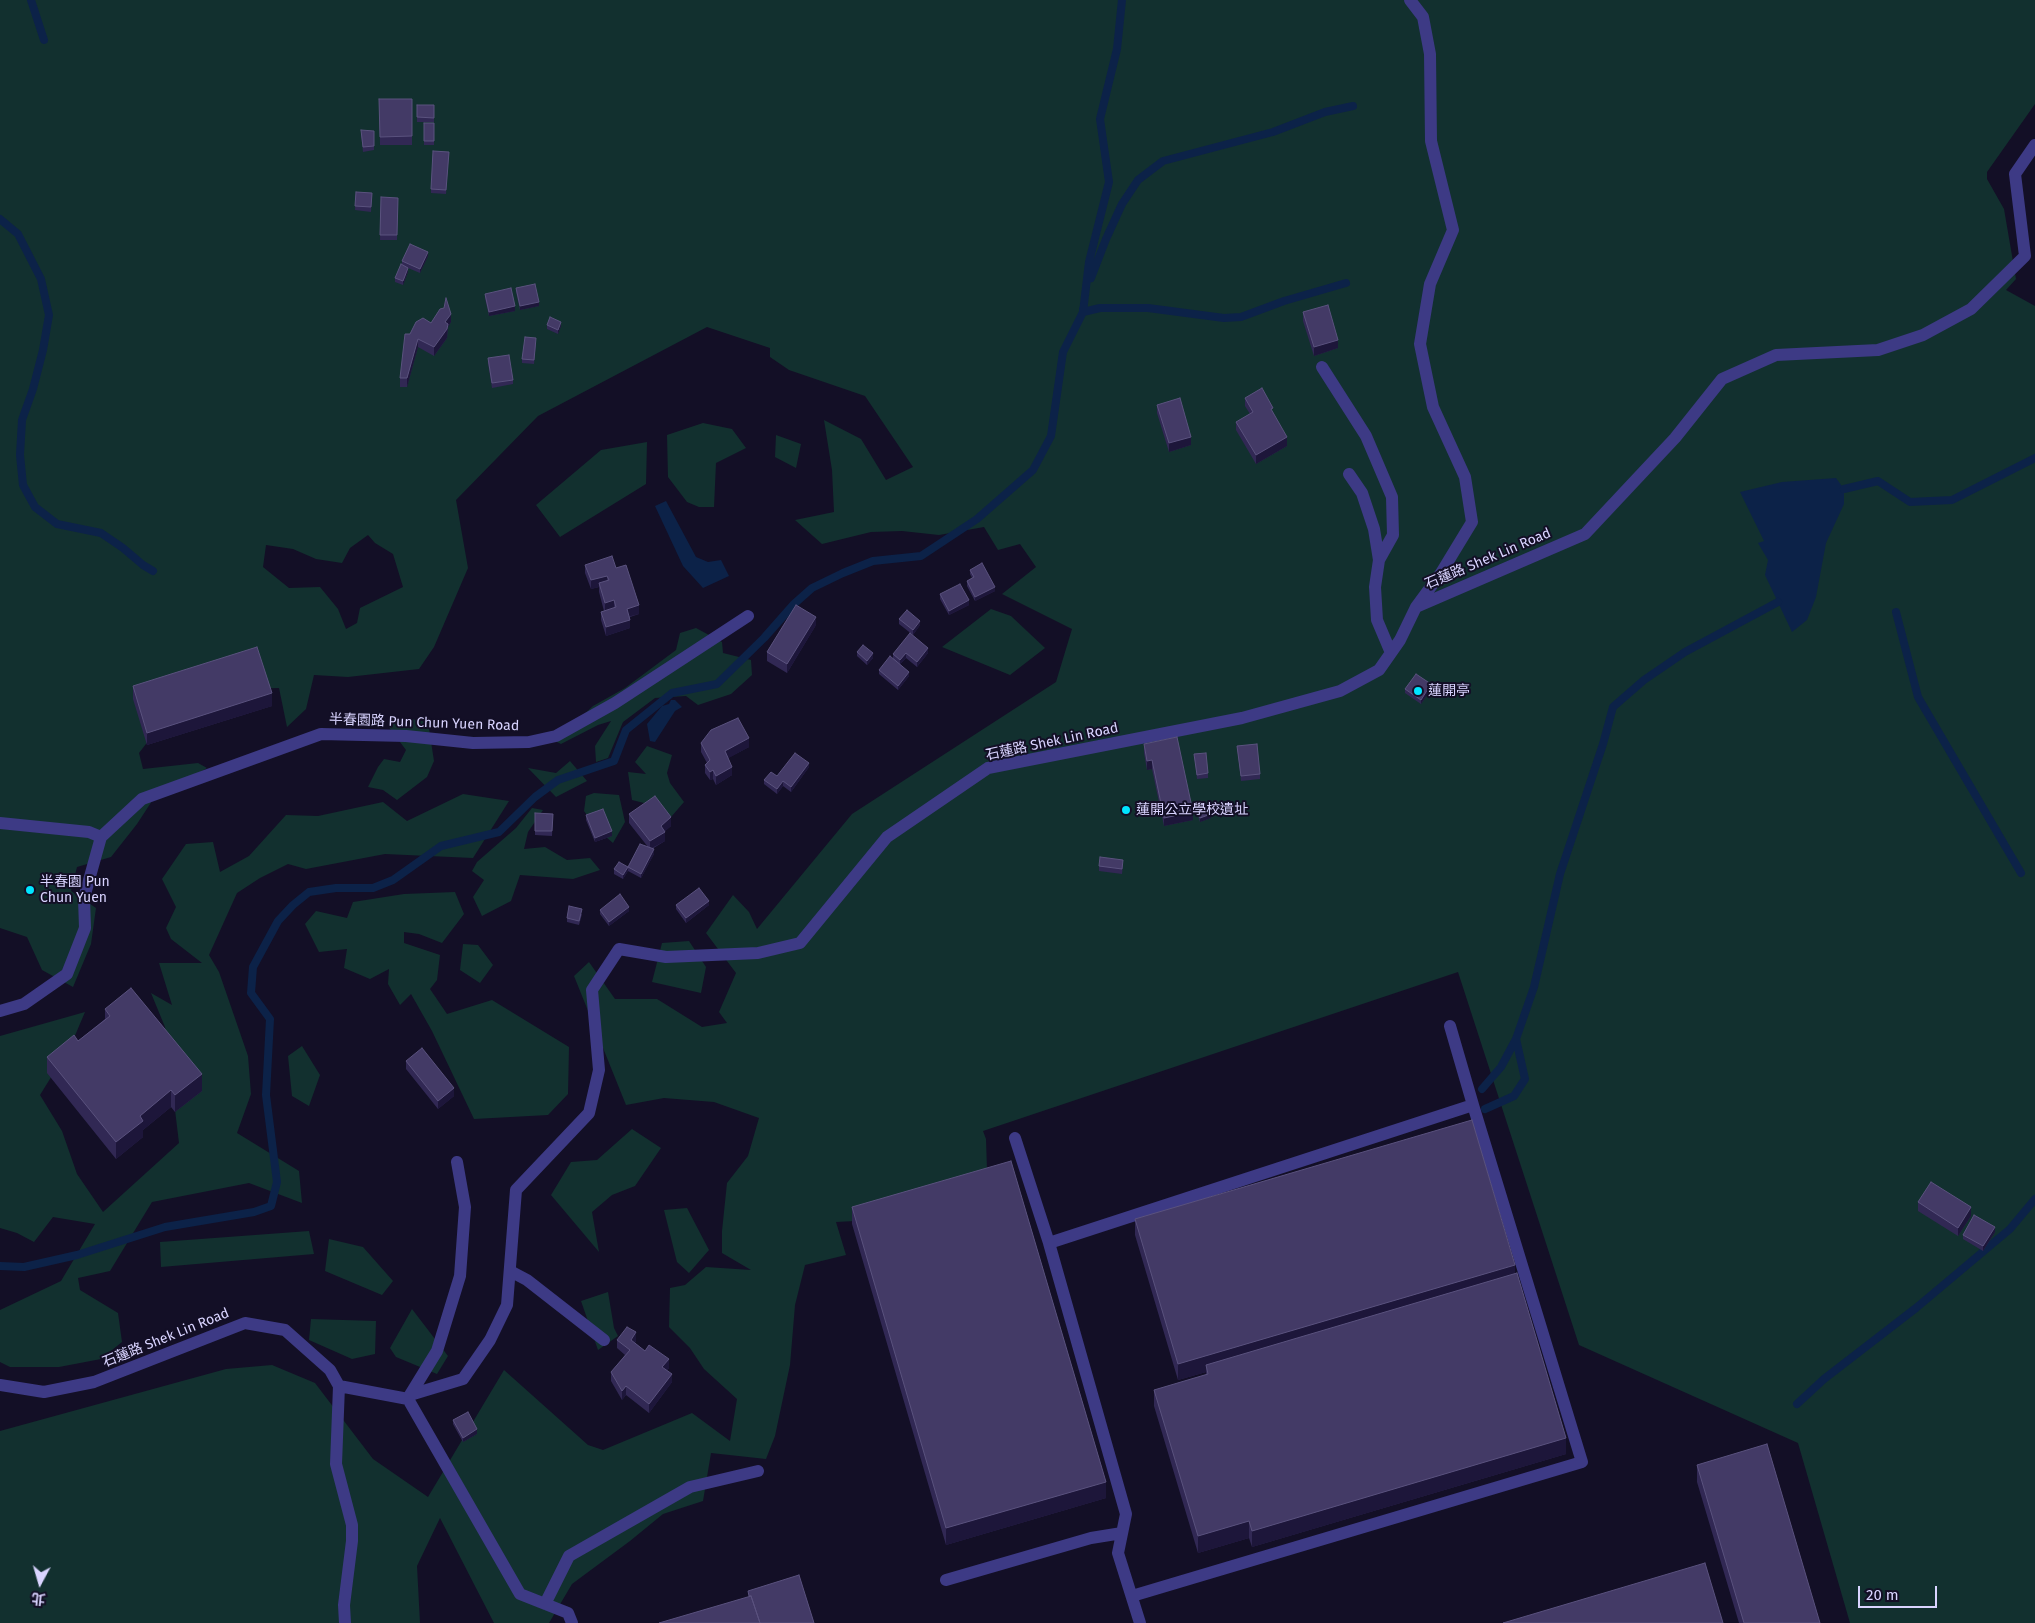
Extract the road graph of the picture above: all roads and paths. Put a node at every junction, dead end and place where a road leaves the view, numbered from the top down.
1 (1410, 0) edge
2 (2035, 145) edge
3 (1322, 367) dead end
4 (1349, 474) dead end
5 (1379, 560) junction
6 (1416, 607) junction
7 (748, 616) dead end
8 (1391, 653) junction
9 (0, 823) edge
10 (101, 837) junction
11 (0, 1011) edge
12 (1450, 1026) dead end
13 (1472, 1105) junction
14 (1015, 1138) dead end
15 (457, 1162) dead end
16 (1048, 1243) junction
17 (510, 1271) junction
18 (604, 1340) dead end
19 (0, 1385) edge
20 (339, 1386) junction
21 (409, 1397) junction
22 (758, 1471) dead end
23 (1122, 1533) junction
24 (946, 1580) dead end
25 (1132, 1596) junction
26 (545, 1604) junction
27 (346, 1623) edge
28 (572, 1623) edge
29 (1140, 1623) edge

1 - 6 street
2 - 6 street, 石蓮路 Shek Lin Road
3 - 5 street
4 - 5 street
5 - 8 street
6 - 8 street, 石蓮路 Shek Lin Road
7 - 10 street, 半春園路 Pun Chun Yuen Road
8 - 17 street, 石蓮路 Shek Lin Road
9 - 10 street
10 - 11 street
12 - 13 street
13 - 16 street
13 - 25 street
14 - 16 street
15 - 21 street
16 - 23 street
17 - 18 street
17 - 21 street, 石蓮路 Shek Lin Road
19 - 20 street, 石蓮路 Shek Lin Road
20 - 21 street, 石蓮路 Shek Lin Road
20 - 27 street
21 - 26 street
22 - 26 street
23 - 24 street
23 - 25 street
25 - 29 street
26 - 28 street

